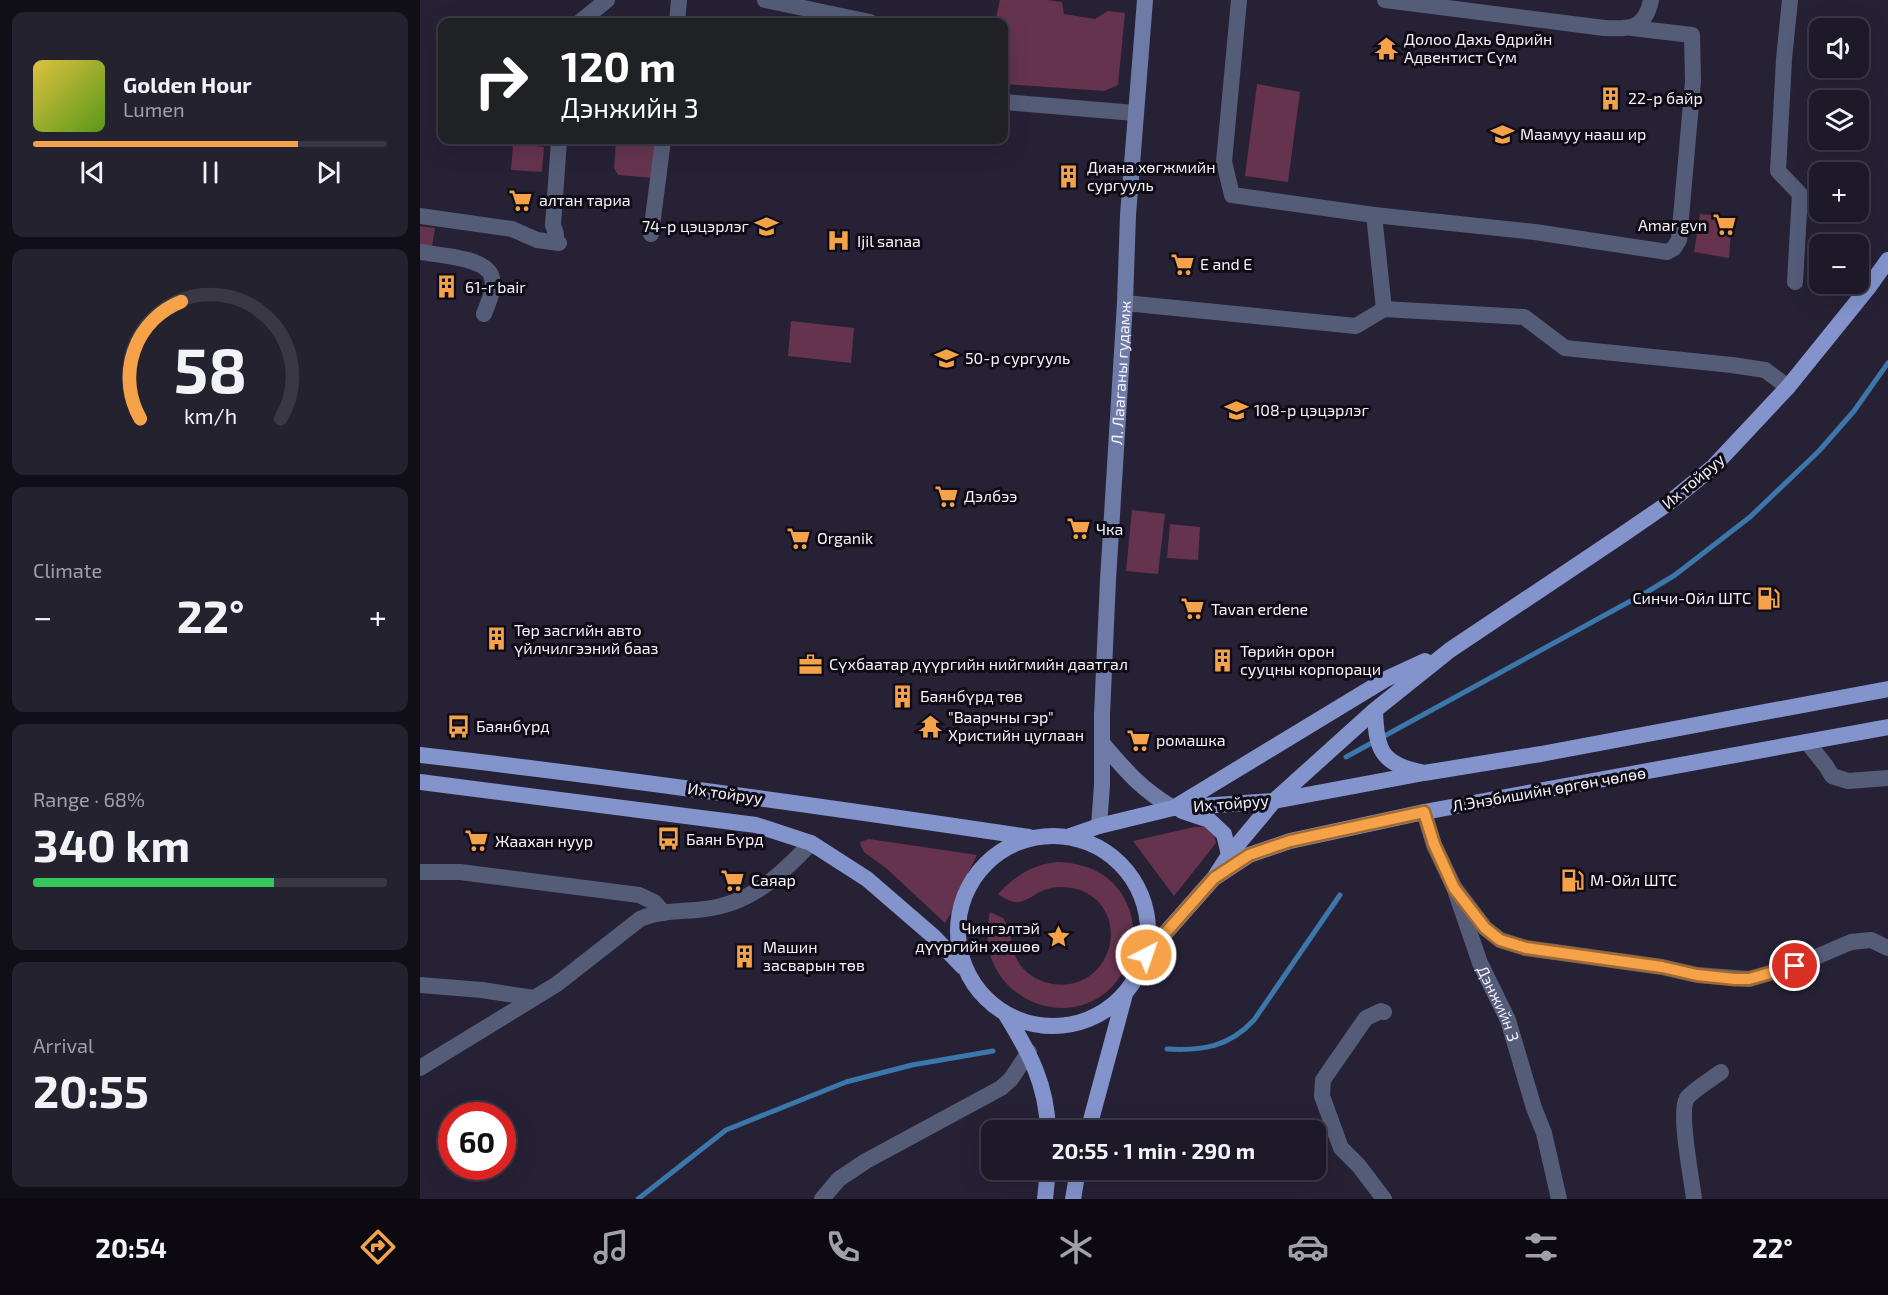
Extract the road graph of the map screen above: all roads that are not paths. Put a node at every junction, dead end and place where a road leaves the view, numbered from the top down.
1 (607, 0) edge
2 (679, 0) edge
3 (765, 0) edge
4 (1145, 0) edge
5 (1239, 0) edge
6 (1385, 0) edge
7 (1651, 0) edge
8 (1790, 0) edge
9 (794, 3) edge
10 (1478, 6) edge
11 (585, 18) edge
12 (677, 18) edge
13 (854, 18) edge
14 (1632, 28) junction
15 (1008, 102) edge
16 (1135, 113) junction
17 (559, 144) edge
18 (662, 144) edge
19 (1374, 215) junction
20 (420, 216) edge
21 (651, 234) dead end
22 (420, 252) edge
23 (1888, 260) edge
24 (1795, 282) dead end
25 (1125, 303) junction
26 (1384, 309) junction
27 (484, 314) dead end
28 (1788, 387) junction
29 (1450, 650) junction
30 (1888, 689) edge
31 (1375, 710) junction
32 (1888, 728) edge
33 (1808, 742) junction
34 (1103, 744) junction
35 (420, 755) edge
36 (1424, 773) junction
37 (1888, 778) edge
38 (420, 782) edge
39 (1274, 801) junction
40 (1173, 808) junction
41 (1424, 812) junction
42 (1099, 826) junction
43 (1070, 836) junction
44 (1029, 837) junction
45 (811, 843) junction
46 (1229, 855) junction
47 (420, 872) edge
48 (1214, 878) junction
49 (1454, 888) junction
50 (664, 913) junction
51 (1888, 948) edge
52 (1146, 955) junction
53 (966, 970) junction
54 (420, 985) edge
55 (1125, 994) junction
56 (534, 998) junction
57 (1384, 1012) dead end
58 (1005, 1013) junction
59 (1029, 1052) junction
60 (420, 1068) edge
61 (1720, 1072) dead end
62 (1047, 1120) edge
63 (1091, 1120) edge
64 (1047, 1180) edge
65 (1076, 1180) edge
66 (822, 1199) edge
67 (1045, 1199) edge
68 (1073, 1199) edge
69 (1384, 1199) edge
70 (1559, 1199) edge
71 (1694, 1199) edge

1 - 11 street
2 - 12 street
3 - 9 street
4 - 16 main road, Л. Лааганы гудамж
5 - 19 street
6 - 10 street
7 - 14 street
8 - 24 street
9 - 13 street
10 - 14 street
14 - 19 street
15 - 16 street
16 - 25 main road, Л. Лааганы гудамж
17 - 20 street
18 - 21 street
19 - 26 street
22 - 27 street
23 - 28 main road, Их тойруу
25 - 26 street
25 - 34 main road, Л. Лааганы гудамж
26 - 28 street
28 - 29 main road, Их тойруу
29 - 31 main road, Их тойруу
29 - 40 main road, Их тойруу
30 - 36 main road
31 - 36 main road
31 - 39 main road, Их тойруу
32 - 33 main road, Л.Энэбишийн өргөн чөлөө
33 - 37 street
33 - 41 main road, Л.Энэбишийн өргөн чөлөө
34 - 40 main road
34 - 42 main road, Л. Лааганы гудамж
35 - 44 main road, Их тойруу
36 - 39 main road
38 - 45 main road, Их тойруу
39 - 40 main road, Их тойруу
39 - 46 main road
40 - 42 main road, Их тойруу
40 - 46 main road
41 - 48 main road, Л.Энэбишийн өргөн чөлөө
41 - 49 street, Дэнжийн 3
42 - 43 main road, Их тойруу
43 - 44 main road
43 - 52 main road
44 - 53 main road
45 - 50 street
45 - 53 main road, Их тойруу
46 - 48 main road
47 - 50 street
48 - 52 main road, Л.Энэбишийн өргөн чөлөө
49 - 51 street
49 - 70 street, Дэнжийн 3
50 - 56 street
52 - 55 main road
53 - 58 main road
54 - 56 street
55 - 58 main road
55 - 63 main road
56 - 60 street
57 - 69 street
58 - 59 main road
59 - 62 main road
59 - 66 street
61 - 71 street
64 - 67 main road
65 - 68 main road

